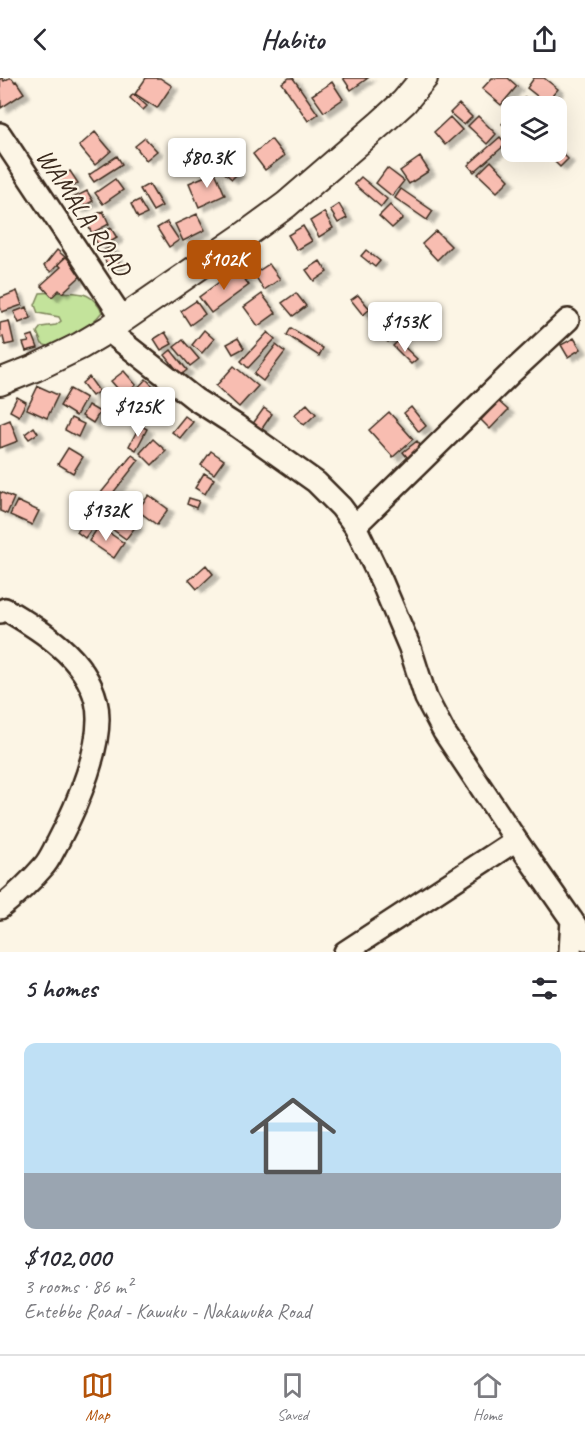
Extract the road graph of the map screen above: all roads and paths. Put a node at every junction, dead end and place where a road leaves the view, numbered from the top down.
1 (424, 78) edge
2 (0, 134) edge
3 (568, 320) dead end
4 (115, 324) junction
5 (0, 382) edge
6 (355, 526) junction
7 (0, 612) edge
8 (516, 840) junction
9 (0, 908) edge
10 (572, 920) junction
11 (585, 939) edge
12 (345, 952) edge
13 (570, 952) edge

1 - 4 main road
2 - 4 street, WAMALA ROAD
3 - 6 street
4 - 5 main road
4 - 6 street, WAMALA ROAD
6 - 8 street, WAMALA ROAD
7 - 9 street
8 - 10 street, WAMALA ROAD
8 - 12 street
10 - 11 street, WAMALA ROAD
10 - 13 street

